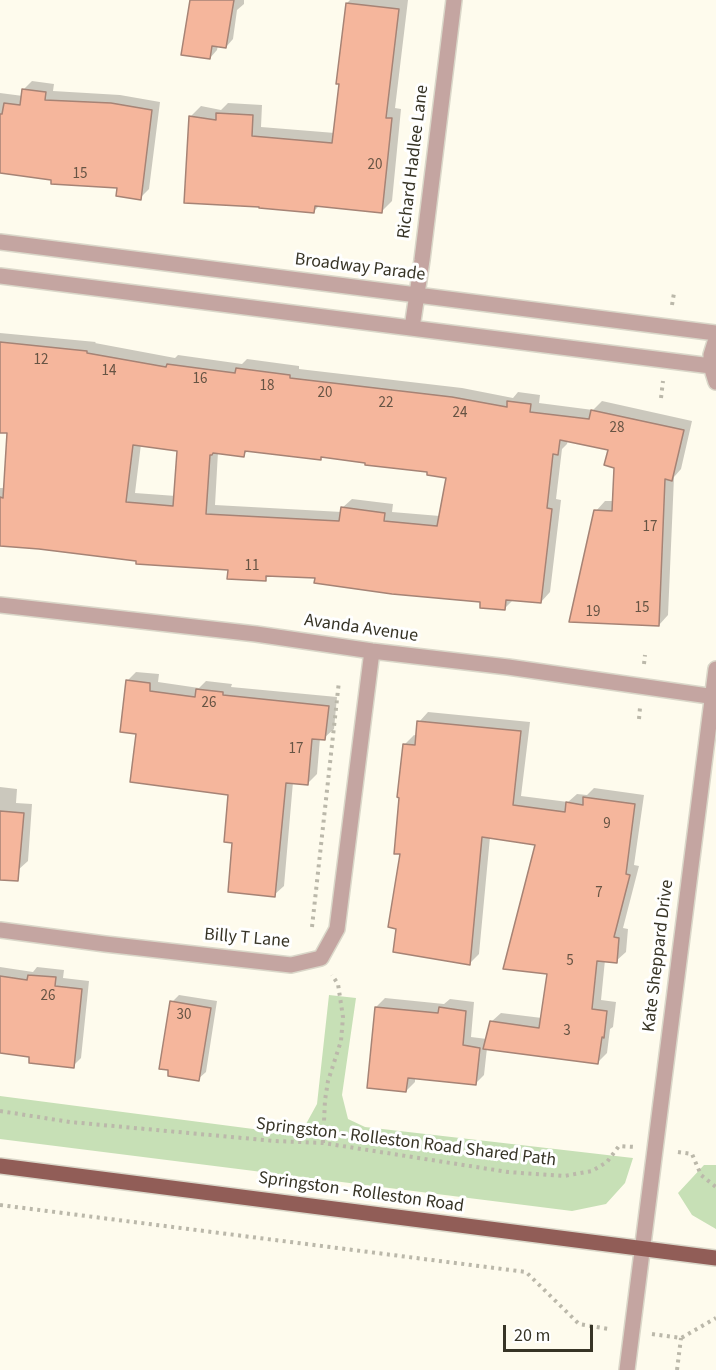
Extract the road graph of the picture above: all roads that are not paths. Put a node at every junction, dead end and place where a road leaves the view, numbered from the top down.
1 (454, 0) edge
2 (0, 242) edge
3 (0, 276) edge
4 (417, 295) junction
5 (412, 328) junction
6 (716, 333) edge
7 (716, 339) edge
8 (711, 366) junction
9 (716, 382) edge
10 (0, 605) edge
11 (372, 651) junction
12 (716, 669) edge
13 (714, 697) edge
14 (0, 930) edge
15 (0, 1166) edge
16 (643, 1249) junction
17 (716, 1258) edge
18 (627, 1370) edge

1 - 4 street, Richard Hadlee Lane
2 - 4 street, Broadway Parade
3 - 5 street
4 - 5 street, Richard Hadlee Lane
4 - 6 street, Broadway Parade
5 - 8 street
7 - 8 street
8 - 9 street
10 - 11 street, Avanda Avenue
11 - 13 street, Avanda Avenue
11 - 14 street, Billy T Lane
12 - 13 street, Kate Sheppard Drive
13 - 16 street, Kate Sheppard Drive
15 - 16 main road, Springston - Rolleston Road
16 - 17 main road, Springston - Rolleston Road
16 - 18 street, Kate Sheppard Drive

